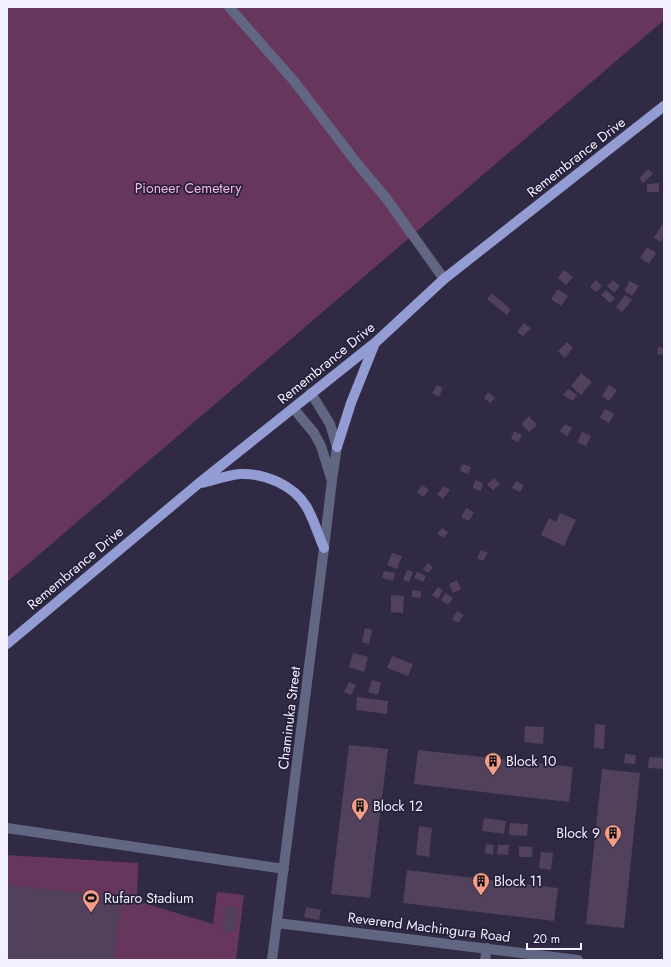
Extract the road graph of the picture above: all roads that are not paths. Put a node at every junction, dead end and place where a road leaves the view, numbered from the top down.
1 (229, 7) edge
2 (664, 106) edge
3 (444, 279) junction
4 (376, 342) junction
5 (311, 393) junction
6 (294, 408) junction
7 (337, 447) junction
8 (332, 480) junction
9 (198, 484) junction
10 (324, 548) junction
11 (7, 644) edge
12 (7, 828) edge
13 (284, 869) junction
14 (277, 923) junction
15 (486, 948) junction
16 (272, 960) edge
17 (485, 960) edge
18 (578, 960) edge

1 - 3 street
2 - 3 main road, Remembrance Drive
3 - 4 main road, Remembrance Drive
4 - 5 main road, Remembrance Drive
4 - 7 main road
5 - 6 main road, Remembrance Drive
5 - 7 street
6 - 8 street
6 - 9 main road, Remembrance Drive
7 - 8 street, Chaminuka Street
8 - 10 street, Chaminuka Street
9 - 10 main road
9 - 11 main road, Remembrance Drive
10 - 13 street, Chaminuka Street
12 - 13 street
13 - 14 street, Chaminuka Street
14 - 15 street, Reverend Machingura Road
14 - 16 street, Chaminuka Street
15 - 17 street
15 - 18 street, Reverend Machingura Road

